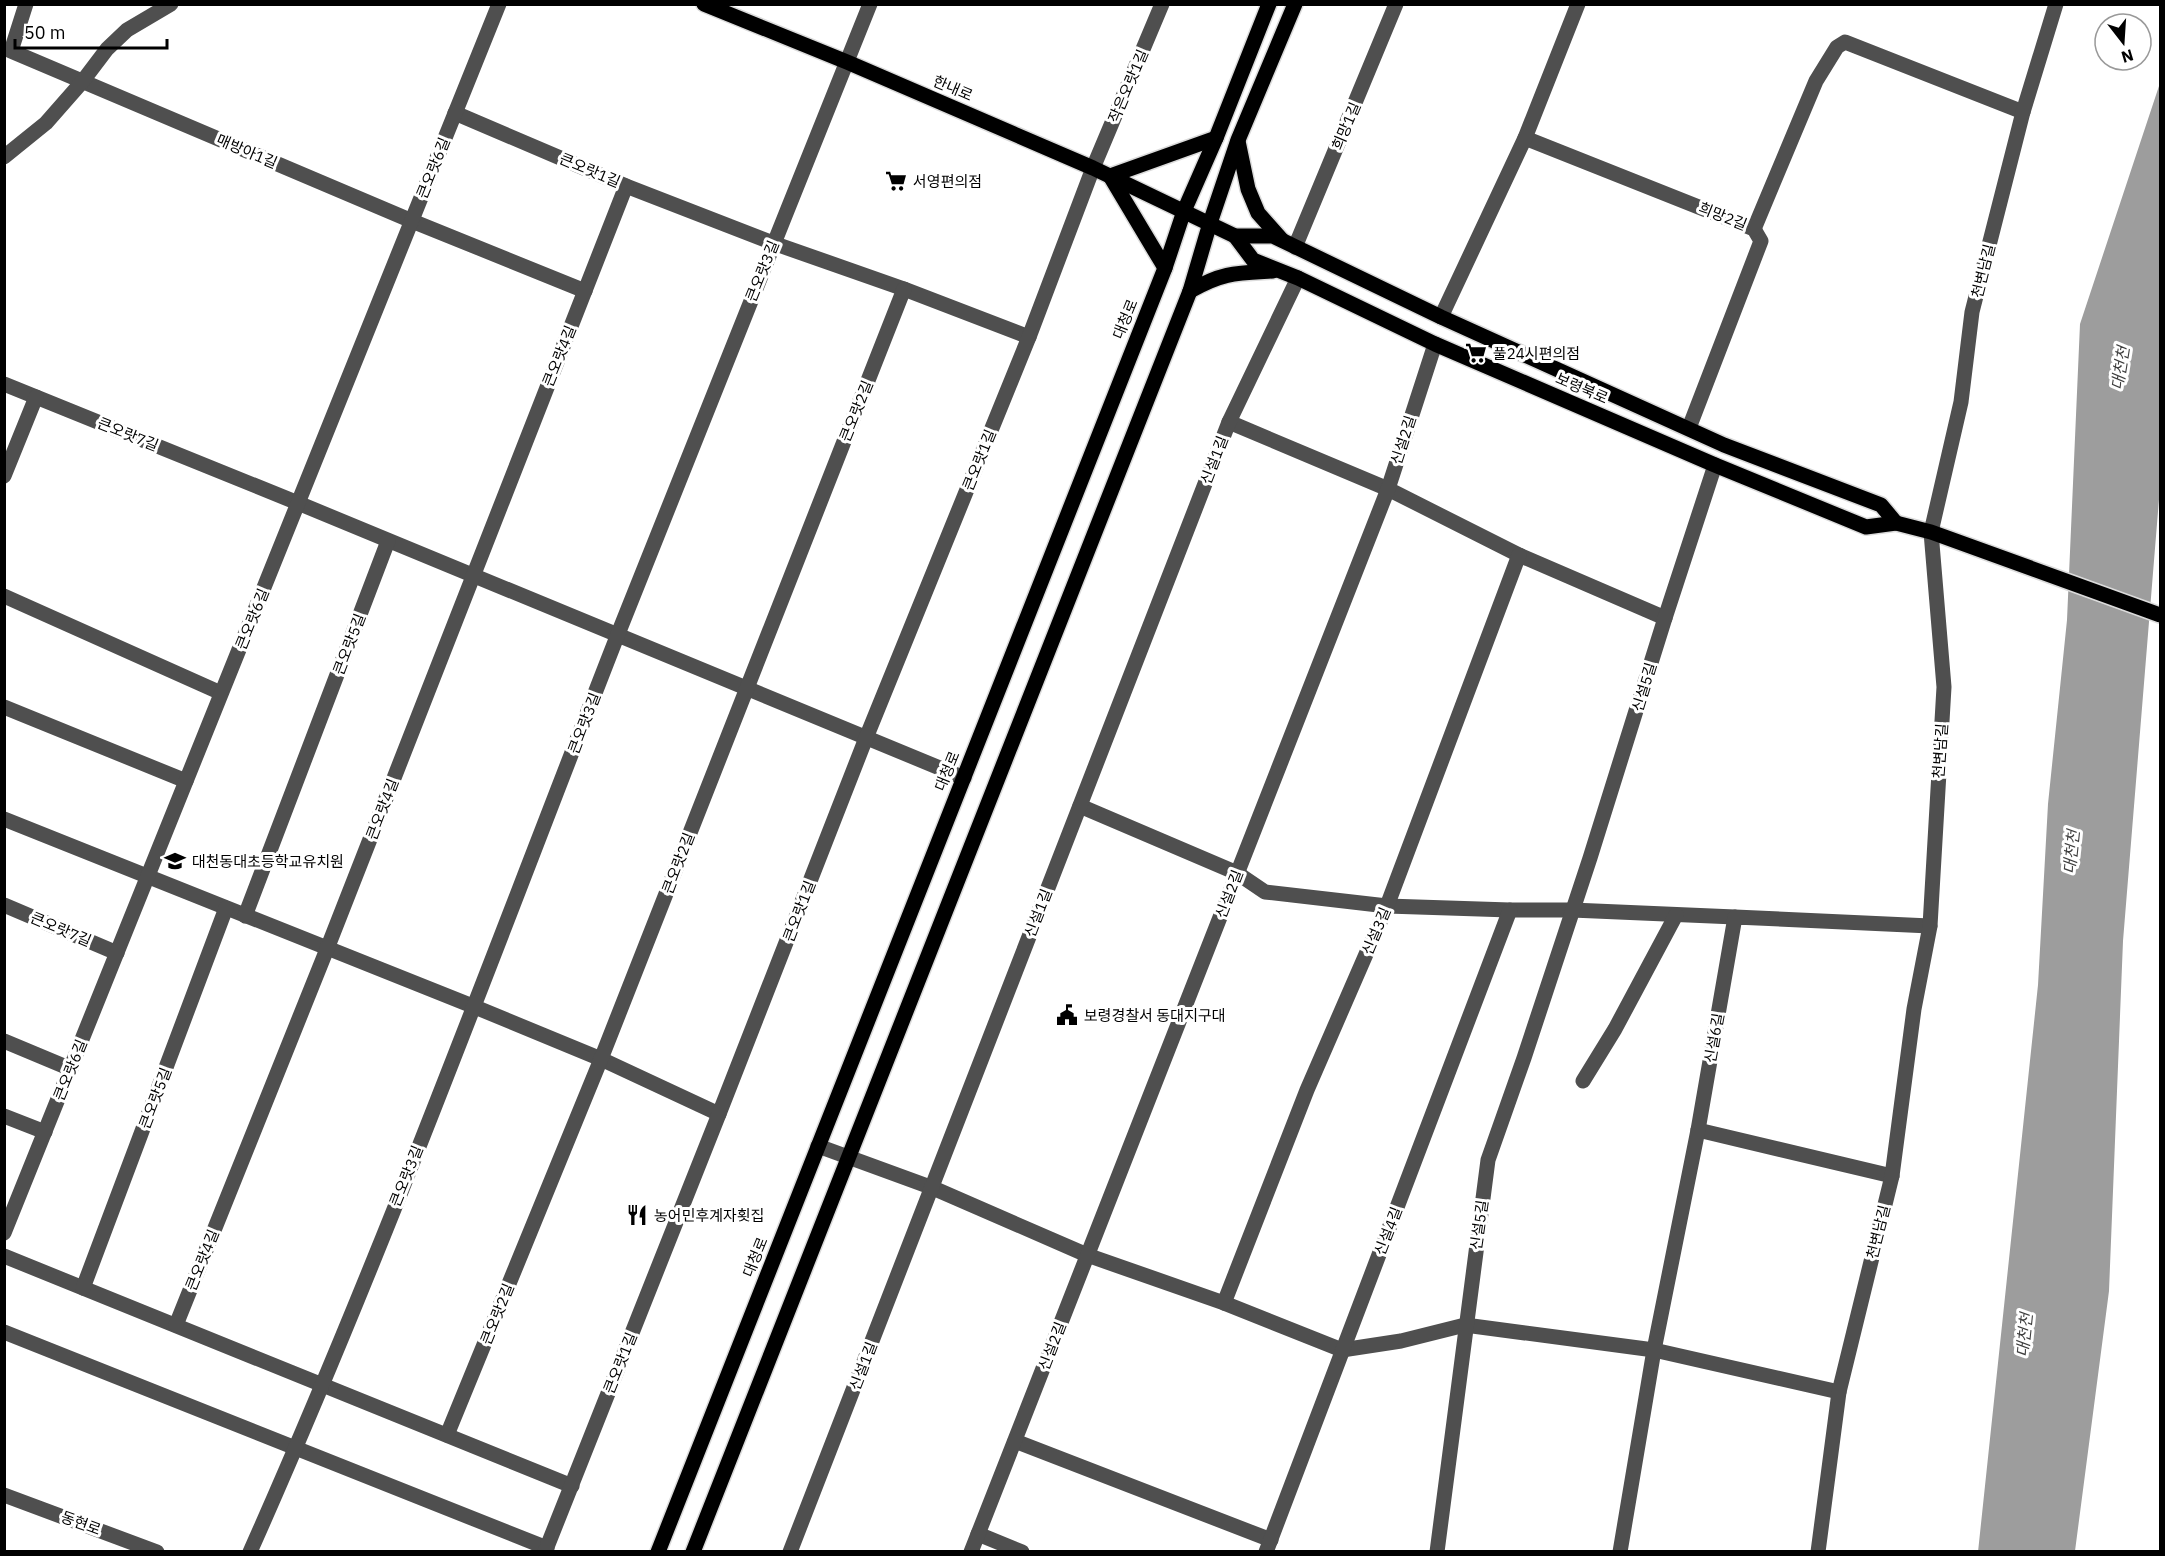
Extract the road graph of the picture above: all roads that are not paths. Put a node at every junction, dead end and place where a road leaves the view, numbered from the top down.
1 (26, 4) edge
2 (171, 4) edge
3 (499, 4) edge
4 (704, 4) edge
5 (870, 4) edge
6 (1162, 4) edge
7 (1269, 4) edge
8 (1295, 4) edge
9 (1396, 4) edge
10 (1578, 4) edge
11 (2056, 4) edge
12 (8, 52) edge
13 (847, 62) junction
14 (82, 82) junction
15 (2023, 112) junction
16 (455, 113) junction
17 (1216, 138) junction
18 (1525, 138) junction
19 (1238, 140) junction
20 (4, 157) edge
21 (1093, 168) junction
22 (1110, 176) junction
23 (626, 186) junction
24 (1184, 212) junction
25 (412, 221) junction
26 (1210, 223) junction
27 (1754, 229) junction
28 (1235, 236) junction
29 (773, 243) junction
30 (1290, 245) junction
31 (1165, 268) junction
32 (1278, 270) junction
33 (1298, 278) junction
34 (904, 289) junction
35 (585, 291) junction
36 (1190, 291) junction
37 (1442, 317) junction
38 (1029, 337) junction
39 (1435, 344) junction
40 (4, 384) edge
41 (36, 397) junction
42 (1229, 422) junction
43 (1689, 428) junction
44 (1715, 465) junction
45 (4, 476) edge
46 (1388, 489) junction
47 (298, 503) junction
48 (1896, 523) junction
49 (1931, 532) junction
50 (388, 541) junction
51 (1519, 555) junction
52 (472, 575) junction
53 (4, 596) edge
54 (2160, 615) edge
55 (1665, 618) junction
56 (618, 635) junction
57 (746, 688) junction
58 (222, 693) junction
59 (4, 707) edge
60 (866, 738) junction
61 (964, 778) junction
62 (186, 781) junction
63 (1080, 806) junction
64 (4, 819) edge
65 (1237, 873) junction
66 (148, 877) junction
67 (4, 905) edge
68 (1387, 906) junction
69 (226, 908) junction
70 (1510, 910) junction
71 (1572, 910) junction
72 (1676, 915) junction
73 (245, 916) junction
74 (1736, 917) junction
75 (1929, 926) junction
76 (327, 949) junction
77 (117, 953) junction
78 (475, 1006) junction
79 (4, 1041) edge
80 (601, 1059) junction
81 (71, 1069) junction
82 (1583, 1081) dead end
83 (719, 1114) junction
84 (4, 1116) edge
85 (1698, 1130) junction
86 (45, 1132) junction
87 (818, 1146) junction
88 (849, 1157) junction
89 (1892, 1176) junction
90 (933, 1188) junction
91 (4, 1233) edge
92 (1088, 1255) junction
93 (4, 1256) edge
94 (83, 1288) junction
95 (1224, 1303) junction
96 (176, 1325) junction
97 (1465, 1325) junction
98 (4, 1332) edge
99 (1342, 1350) junction
100 (1654, 1350) junction
101 (321, 1384) junction
102 (1839, 1392) junction
103 (447, 1435) junction
104 (1015, 1441) junction
105 (296, 1448) junction
106 (572, 1486) junction
107 (4, 1495) edge
108 (978, 1534) junction
109 (1268, 1546) edge
110 (546, 1550) edge
111 (157, 1551) edge
112 (250, 1551) edge
113 (658, 1551) edge
114 (693, 1551) edge
115 (790, 1551) edge
116 (971, 1551) edge
117 (1022, 1551) edge
118 (1437, 1551) edge
119 (1620, 1551) edge
120 (1818, 1551) edge

1 - 12 street
2 - 14 street
3 - 16 street, 큰오랏6길
4 - 13 main road, 한내로
5 - 13 street, 큰오랏3길
6 - 21 street, 작은오랏1길
7 - 17 main road, 대청로
8 - 19 main road
9 - 30 street, 희망1길
10 - 18 street
11 - 15 street, 천변남길
12 - 14 street, 매방아1길
13 - 21 main road, 한내로
13 - 29 street, 큰오랏3길
14 - 20 street
14 - 25 street, 매방아1길
15 - 27 street
15 - 49 street, 천변남길
16 - 23 street, 큰오랏1길
16 - 25 street, 큰오랏6길
17 - 22 main road
17 - 24 main road, 대청로
18 - 27 street, 희망2길
18 - 37 street
19 - 26 main road
19 - 30 main road
21 - 22 main road, 한내로
21 - 38 street, 큰오랏1길
22 - 24 main road, 한내로
22 - 31 main road
23 - 29 street, 큰오랏1길
23 - 35 street, 큰오랏4길
24 - 26 main road, 보령북로
24 - 31 main road, 대청로
25 - 35 street
25 - 47 street, 큰오랏6길
26 - 28 main road, 보령북로
26 - 36 main road
27 - 43 street, 희망2길
28 - 30 main road, 보령북로
28 - 32 main road, 보령북로
29 - 34 street, 큰오랏1길
29 - 56 street, 큰오랏3길
30 - 37 main road, 보령북로
31 - 61 main road, 대청로
32 - 33 main road, 보령북로
32 - 36 main road
33 - 39 main road, 보령북로
33 - 42 street, 신설1길
34 - 38 street, 큰오랏1길
34 - 57 street, 큰오랏2길
35 - 52 street, 큰오랏4길
36 - 88 main road
37 - 43 main road, 보령북로
38 - 60 street, 큰오랏1길
39 - 44 main road, 보령북로
39 - 46 street, 신설2길
40 - 41 street, 큰오랏7길
41 - 45 street
41 - 47 street, 큰오랏7길
42 - 46 street
42 - 63 street, 신설1길
43 - 48 main road, 보령북로
44 - 48 main road, 보령북로
44 - 55 street, 신설5길
46 - 51 street
46 - 65 street, 신설2길
47 - 50 street, 큰오랏7길
47 - 58 street, 큰오랏6길
48 - 49 main road, 보령북로
49 - 54 main road, 보령북로
49 - 75 street, 천변남길
50 - 52 street, 큰오랏7길
50 - 73 street, 큰오랏5길
51 - 55 street
51 - 68 street, 신설3길
52 - 56 street, 큰오랏7길
52 - 76 street, 큰오랏4길
53 - 58 street
55 - 71 street, 신설5길
56 - 57 street, 큰오랏7길
56 - 78 street, 큰오랏3길
57 - 60 street, 큰오랏7길
57 - 80 street, 큰오랏2길
58 - 62 street, 큰오랏6길
59 - 62 street
60 - 61 street, 큰오랏7길
60 - 83 street, 큰오랏1길
61 - 87 main road, 대청로
62 - 66 street, 큰오랏6길
63 - 65 street
63 - 90 street, 신설1길
64 - 66 street
65 - 68 street
65 - 92 street, 신설2길
66 - 69 street
66 - 77 street, 큰오랏6길
67 - 77 street, 큰오랏7길
68 - 70 street
68 - 95 street, 신설3길
69 - 73 street
69 - 94 street, 큰오랏5길
70 - 71 street
70 - 99 street, 신설4길
71 - 72 street
71 - 97 street, 신설5길
72 - 74 street
72 - 82 street
73 - 76 street
74 - 75 street
74 - 85 street, 신설6길
75 - 89 street, 천변남길
76 - 78 street
76 - 96 street, 큰오랏4길
77 - 81 street, 큰오랏6길
78 - 80 street
78 - 101 street, 큰오랏3길
79 - 81 street
80 - 83 street
80 - 103 street, 큰오랏2길
81 - 86 street, 큰오랏6길
83 - 106 street, 큰오랏1길
84 - 86 street
85 - 89 street
85 - 100 street, 신설6길
86 - 91 street, 큰오랏6길
87 - 88 street
87 - 113 main road, 대청로
88 - 90 street
88 - 114 main road
89 - 102 street, 천변남길
90 - 92 street
90 - 115 street, 신설1길
92 - 95 street
92 - 104 street, 신설2길
93 - 94 street
94 - 96 street
95 - 99 street
96 - 101 street
97 - 99 street
97 - 100 street
97 - 118 street, 신설5길
98 - 105 street
99 - 109 street, 신설4길
100 - 102 street
100 - 119 street, 신설6길
101 - 103 street
101 - 105 street, 큰오랏3길
102 - 120 street, 천변남길
103 - 106 street
104 - 108 street, 신설2길
104 - 109 street
105 - 110 street, 큰오랏1길
105 - 112 street, 큰오랏3길
106 - 110 street, 큰오랏1길
107 - 111 street, 동현로
108 - 116 street, 신설2길
108 - 117 street

